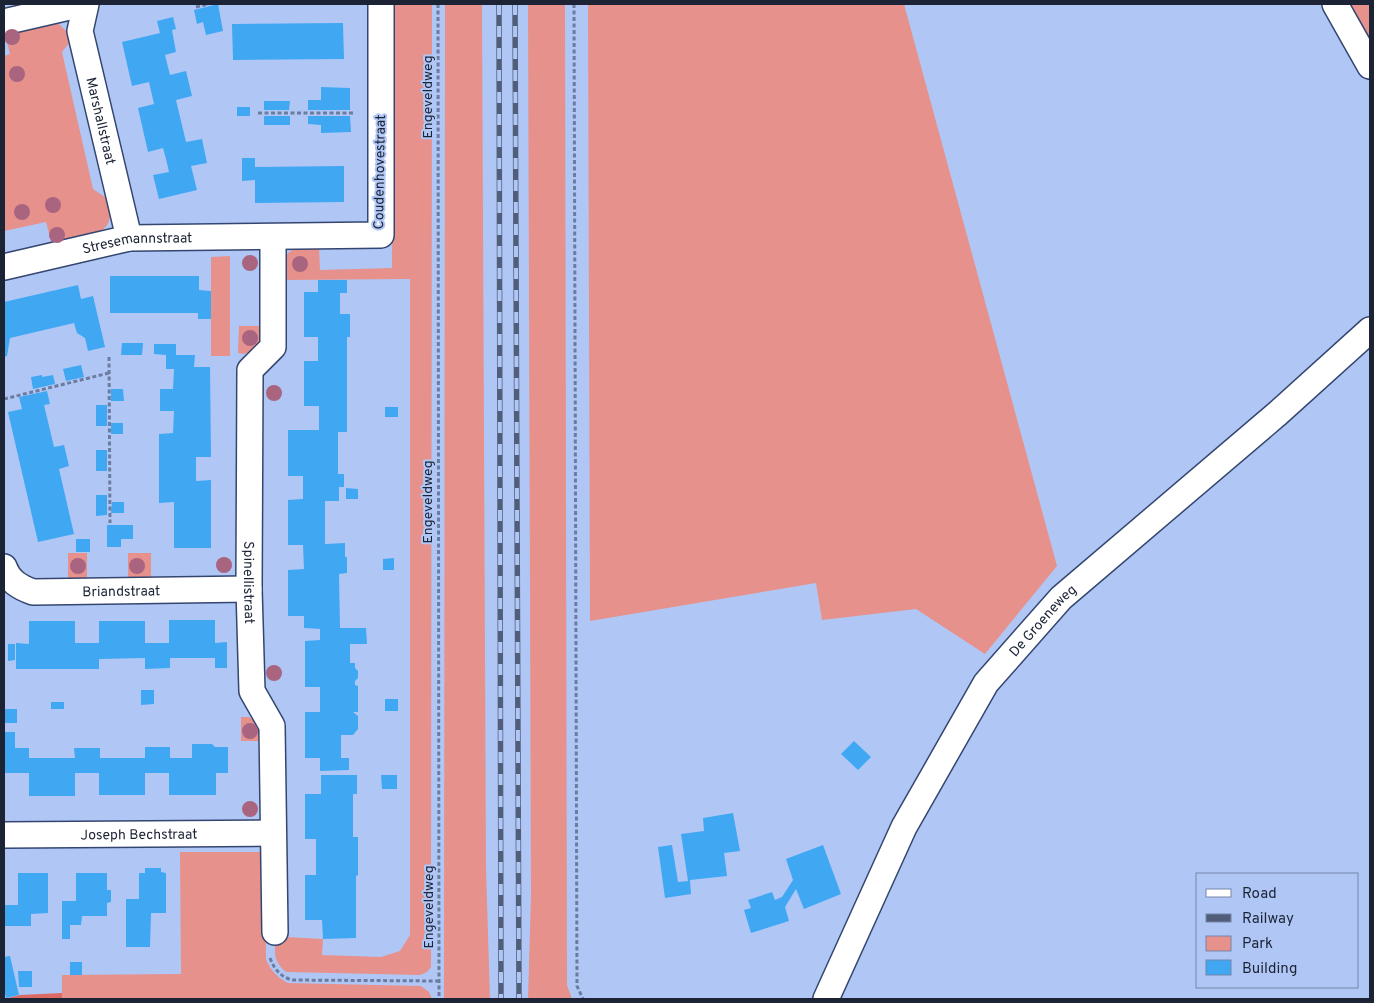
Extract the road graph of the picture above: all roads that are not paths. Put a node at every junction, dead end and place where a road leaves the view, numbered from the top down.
1 (84, 4) edge
2 (381, 4) edge
3 (1335, 4) edge
4 (4, 22) edge
5 (1370, 66) edge
6 (273, 237) junction
7 (129, 238) junction
8 (4, 267) edge
9 (1370, 330) edge
10 (4, 568) edge
11 (249, 589) junction
12 (273, 833) junction
13 (4, 835) edge
14 (275, 932) road end
15 (826, 999) edge

1 - 4 street
1 - 7 street, Marshallstraat
2 - 6 street, Coudenhovestraat
3 - 5 street
6 - 7 street, Stresemannstraat
6 - 11 street, Spinellistraat
7 - 8 street, Stresemannstraat
9 - 15 street, De Groeneweg
10 - 11 street, Briandstraat
11 - 12 street, Spinellistraat
12 - 13 street, Joseph Bechstraat
12 - 14 street, Spinellistraat

